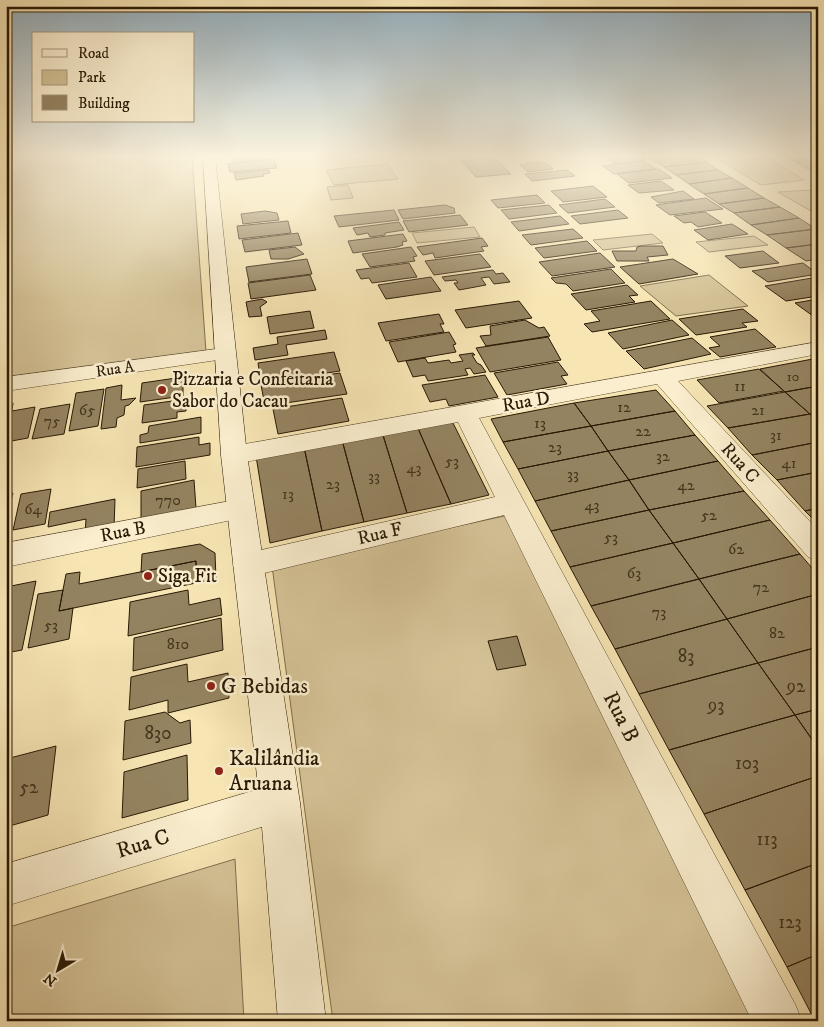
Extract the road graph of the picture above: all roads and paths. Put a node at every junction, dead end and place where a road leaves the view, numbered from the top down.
1 (213, 204) edge
2 (818, 348) edge
3 (224, 354) junction
4 (662, 377) junction
5 (6, 384) edge
6 (465, 413) junction
7 (234, 455) junction
8 (512, 503) junction
9 (240, 509) junction
10 (818, 550) edge
11 (6, 555) edge
12 (248, 565) junction
13 (280, 803) junction
14 (6, 885) edge
15 (302, 1021) edge
16 (778, 1021) edge

1 - 3 street
2 - 4 street, Rua D
3 - 5 street, Rua A
3 - 7 street
4 - 6 street, Rua D
4 - 10 street, Rua C
6 - 7 street, Rua D
6 - 8 street, Rua B
7 - 9 street
8 - 12 street, Rua F
8 - 16 street, Rua B
9 - 11 street, Rua B
9 - 12 street
12 - 13 street
13 - 14 street, Rua C
13 - 15 street

